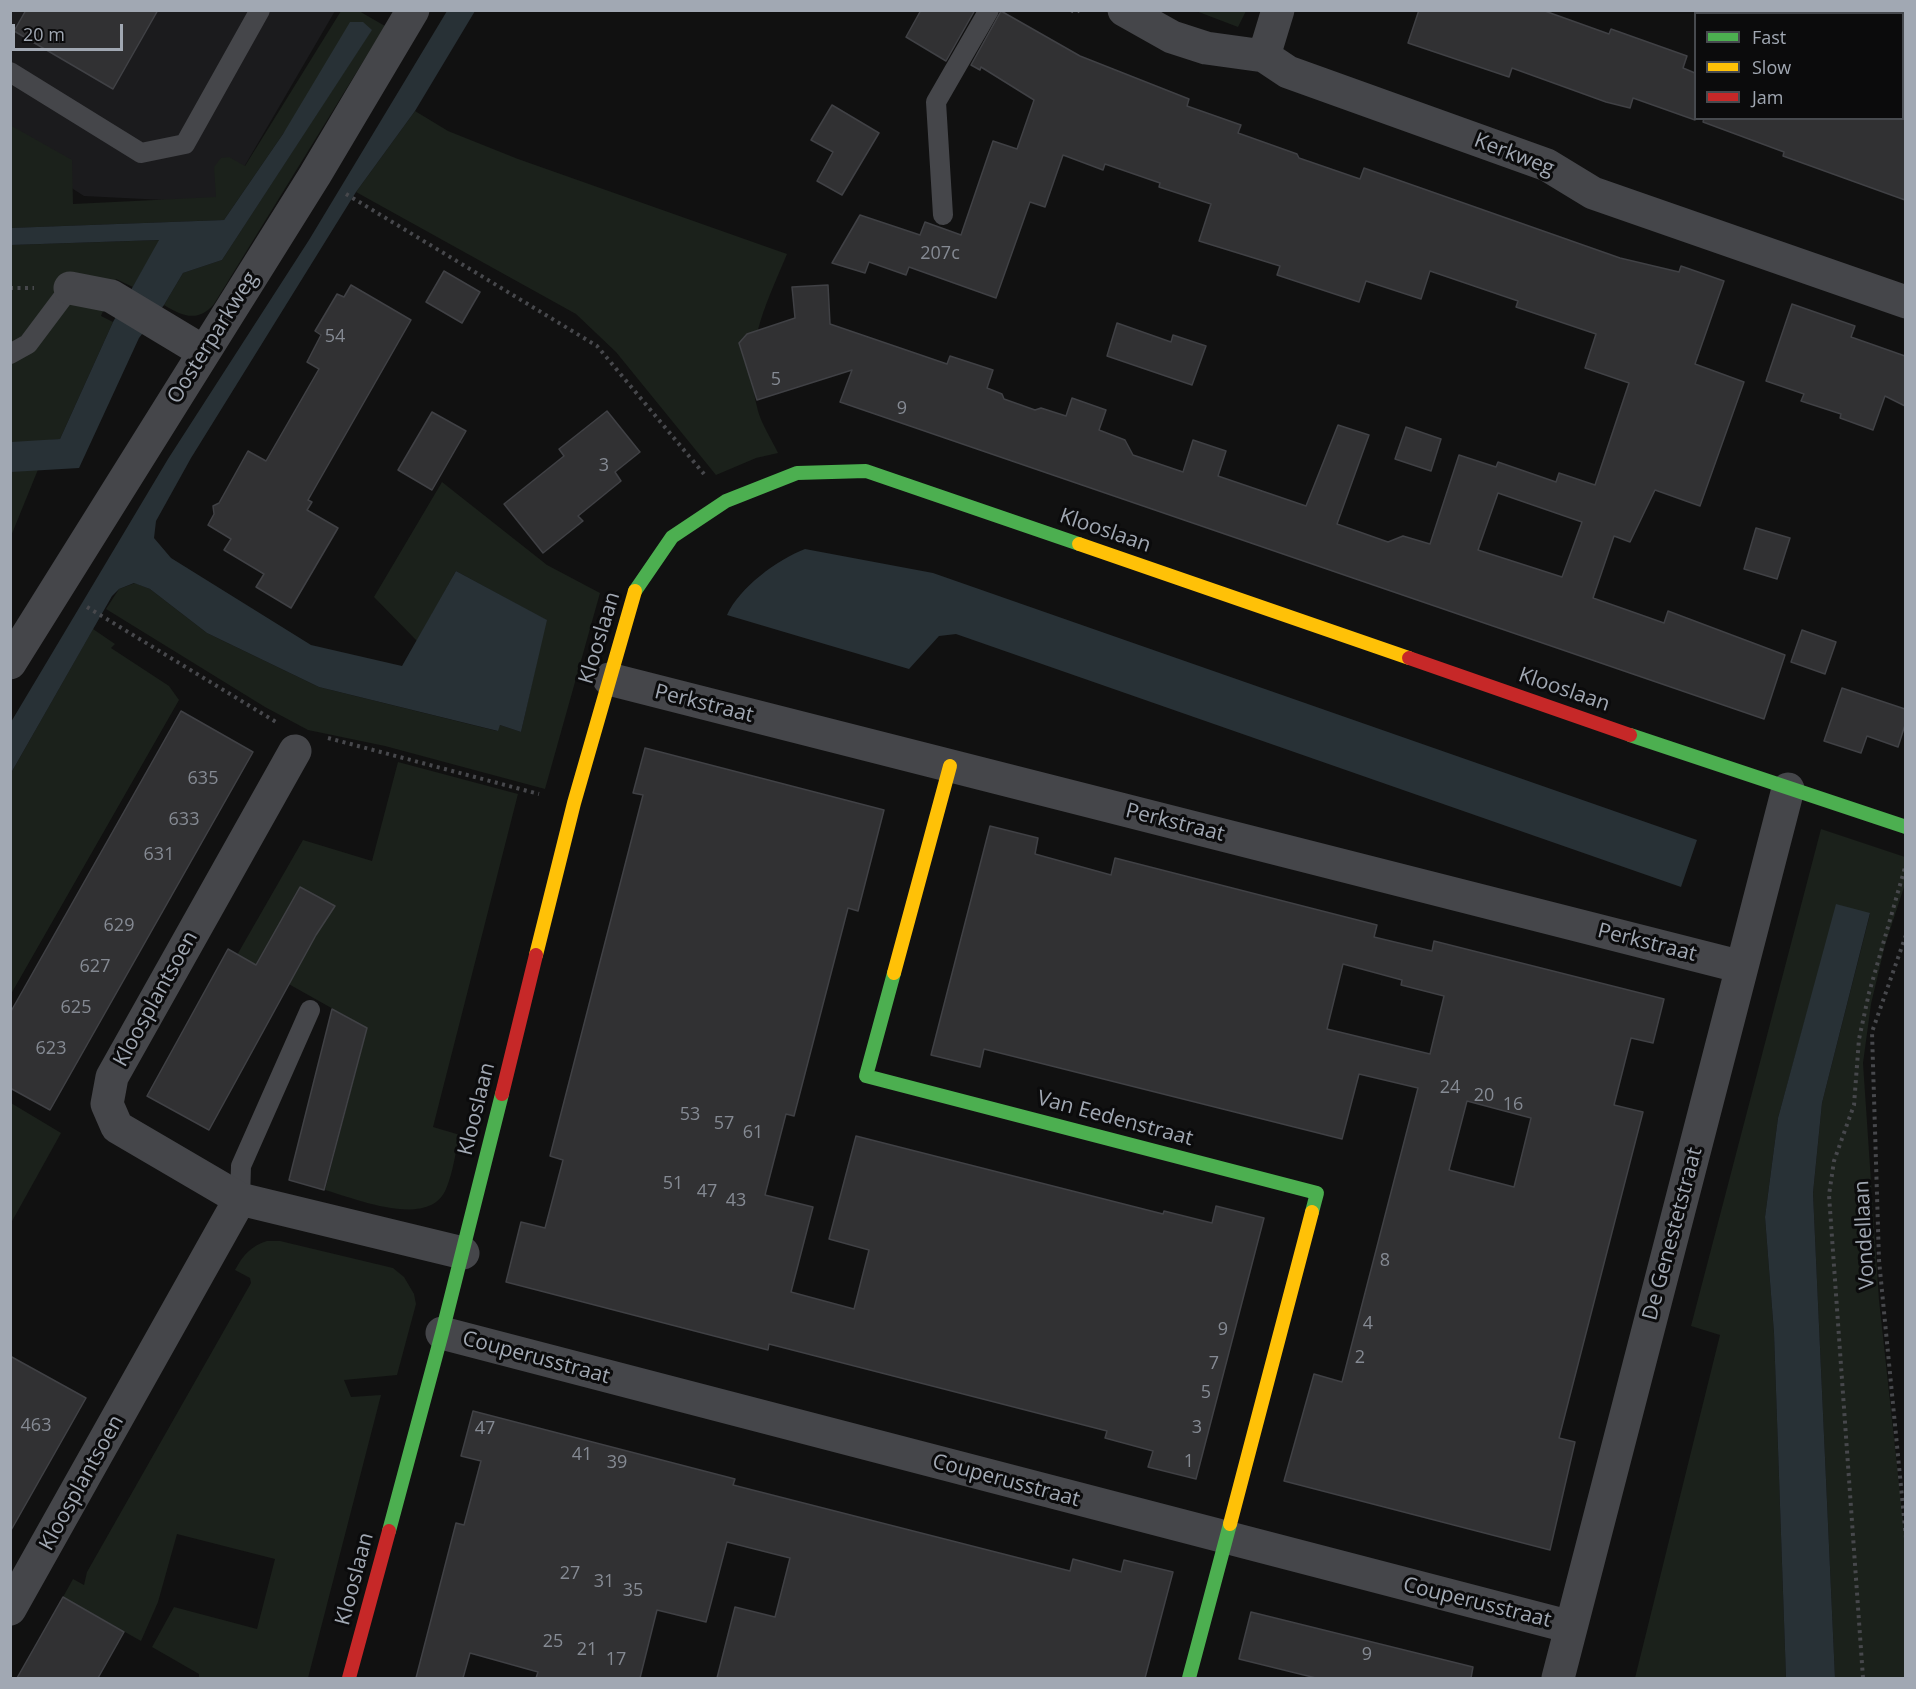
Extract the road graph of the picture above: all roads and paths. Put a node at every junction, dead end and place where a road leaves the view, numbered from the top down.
1 (260, 10) edge
2 (413, 10) edge
3 (989, 10) edge
4 (1071, 10) edge
5 (1079, 10) edge
6 (1124, 10) edge
7 (1278, 10) edge
8 (1264, 56) junction
9 (10, 72) edge
10 (367, 207) dead end
11 (943, 214) dead end
12 (70, 288) joint
13 (1905, 302) edge
14 (204, 352) junction
15 (10, 354) edge
16 (726, 501) junction
17 (81, 603) dead end
18 (10, 663) edge
19 (609, 679) junction
20 (288, 738) joint
21 (327, 738) dead end
22 (950, 766) junction
23 (1788, 789) junction
24 (574, 803) junction
25 (1905, 827) edge
26 (1905, 864) edge
27 (1905, 935) edge
28 (1742, 967) junction
29 (310, 1010) dead end
30 (240, 1198) junction
31 (463, 1253) junction
32 (442, 1333) junction
33 (1905, 1538) edge
34 (1227, 1539) junction
35 (10, 1610) edge
36 (1571, 1628) junction
37 (349, 1678) edge
38 (1189, 1678) edge
39 (1558, 1678) edge
40 (1863, 1678) edge

1 - 9 lane
2 - 14 street, Oosterparkweg
3 - 11 lane
4 - 5 path
6 - 8 street, Kerkweg
7 - 8 street
8 - 13 street, Kerkweg
10 - 16 path
12 - 14 street
12 - 15 lane
14 - 18 street, Oosterparkweg
16 - 19 street, Klooslaan
16 - 23 street, Klooslaan
17 - 20 path
19 - 22 street, Perkstraat
19 - 24 street, Klooslaan
20 - 30 street, Kloosplantsoen
21 - 24 path
22 - 28 street, Perkstraat
22 - 34 street, Van Eedenstraat
23 - 25 street, Klooslaan
23 - 28 street, De Genestetstraat
24 - 31 street, Klooslaan
26 - 40 path
27 - 33 path, Vondellaan
28 - 36 street, De Genestetstraat
29 - 30 lane
30 - 31 street, Kloosplantsoen
30 - 35 street, Kloosplantsoen
31 - 32 street, Klooslaan
32 - 34 street, Couperusstraat
32 - 37 street, Klooslaan
34 - 36 street, Couperusstraat
34 - 38 street
36 - 39 street, De Genestetstraat

